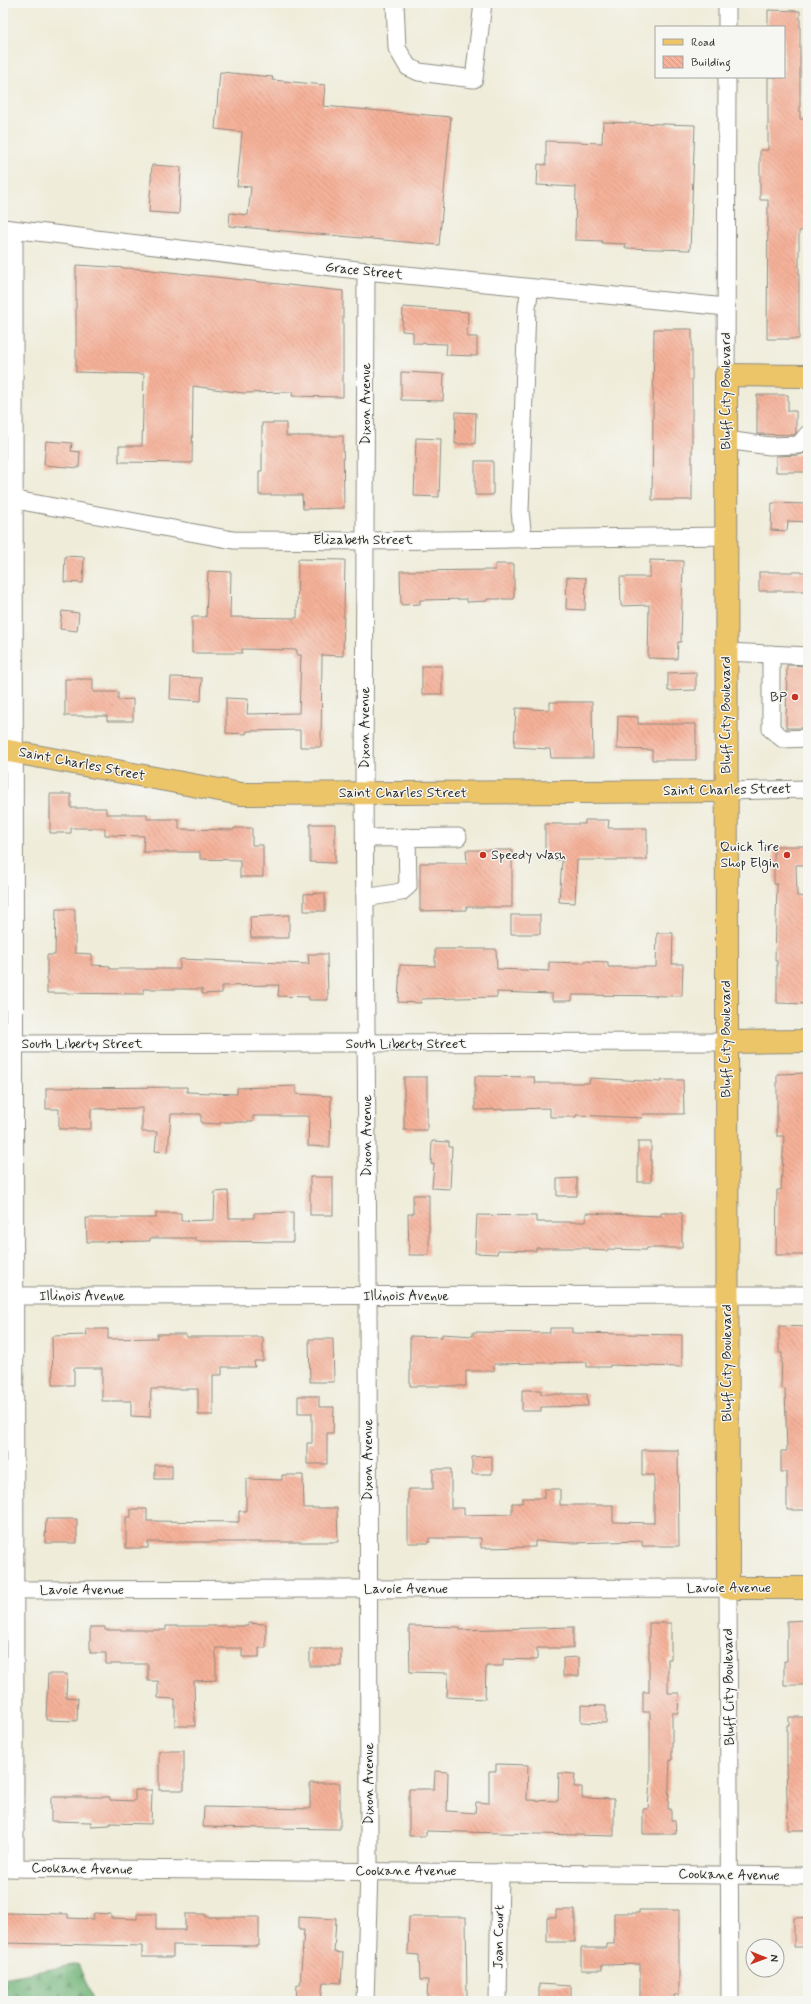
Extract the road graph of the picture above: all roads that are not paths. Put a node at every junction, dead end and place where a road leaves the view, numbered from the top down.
1 (395, 3) edge
2 (483, 3) edge
3 (727, 3) edge
4 (727, 26) edge
5 (727, 78) edge
6 (8, 229) edge
7 (366, 271) junction
8 (530, 288) junction
9 (726, 307) junction
10 (726, 375) junction
11 (808, 376) edge
12 (808, 434) edge
13 (726, 440) junction
14 (9, 499) edge
15 (727, 536) junction
16 (523, 539) junction
17 (366, 541) junction
18 (9, 579) edge
19 (726, 652) junction
20 (771, 654) junction
21 (808, 656) edge
22 (808, 738) edge
23 (9, 751) edge
24 (808, 789) edge
25 (726, 791) junction
26 (364, 793) junction
27 (407, 837) junction
28 (458, 837) dead end
29 (365, 838) junction
30 (365, 898) junction
31 (808, 1041) edge
32 (726, 1042) junction
33 (8, 1044) edge
34 (367, 1044) junction
35 (727, 1294) junction
36 (808, 1295) edge
37 (9, 1296) edge
38 (368, 1296) junction
39 (368, 1588) junction
40 (728, 1588) junction
41 (808, 1588) edge
42 (8, 1590) edge
43 (9, 1868) edge
44 (369, 1871) junction
45 (500, 1872) junction
46 (731, 1874) junction
47 (808, 1876) edge
48 (365, 2001) edge
49 (498, 2001) edge
50 (730, 2001) edge

1 - 2 street
3 - 4 street
5 - 9 street, Bluff City Boulevard
6 - 7 street, Grace Street
6 - 14 street
7 - 8 street, Grace Street
7 - 17 street, Dixon Avenue
8 - 9 street, Grace Street
8 - 16 street
9 - 10 street, Bluff City Boulevard
10 - 11 main road
10 - 13 main road, Bluff City Boulevard
12 - 13 street
13 - 15 main road, Bluff City Boulevard
14 - 17 street, Elizabeth Street
14 - 18 street
15 - 16 street, Elizabeth Street
15 - 19 main road, Bluff City Boulevard
16 - 17 street, Elizabeth Street
17 - 26 street, Dixon Avenue
18 - 23 street
19 - 20 street
19 - 25 main road, Bluff City Boulevard
20 - 21 street
20 - 22 street
23 - 26 main road, Saint Charles Street
23 - 33 street
24 - 25 street, Saint Charles Street
25 - 26 main road, Saint Charles Street
25 - 32 main road, Bluff City Boulevard
26 - 29 street, Dixon Avenue
27 - 28 street
27 - 29 street
27 - 30 street
29 - 30 street, Dixon Avenue
30 - 34 street, Dixon Avenue
31 - 32 main road, South Liberty Street
32 - 34 street, South Liberty Street
32 - 35 main road, Bluff City Boulevard
33 - 34 street, South Liberty Street
33 - 37 street
34 - 38 street, Dixon Avenue
35 - 36 street, Illinois Avenue
35 - 38 street, Illinois Avenue
35 - 40 main road, Bluff City Boulevard
37 - 38 street, Illinois Avenue
37 - 42 street
38 - 39 street, Dixon Avenue
39 - 40 street, Lavoie Avenue
39 - 42 street, Lavoie Avenue
39 - 44 street, Dixon Avenue
40 - 41 main road, Lavoie Avenue
40 - 46 street, Bluff City Boulevard
42 - 43 street
43 - 44 street, Cookane Avenue
44 - 45 street, Cookane Avenue
44 - 48 street, Dixon Avenue
45 - 46 street, Cookane Avenue
45 - 49 street, Joan Court
46 - 47 street, Cookane Avenue
46 - 50 street, Bluff City Boulevard

